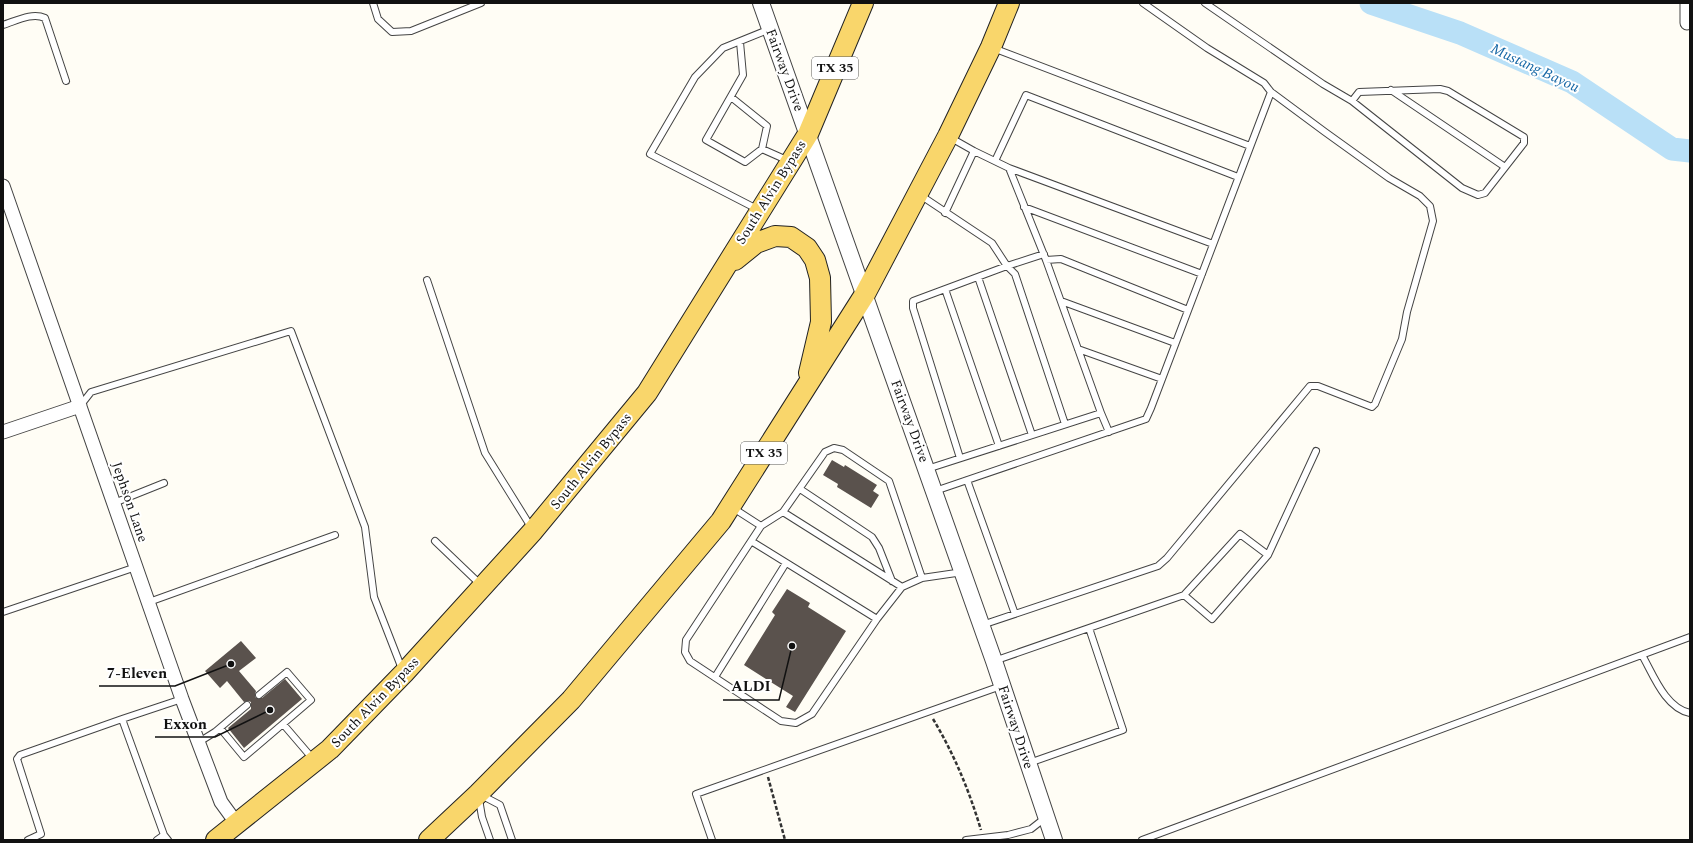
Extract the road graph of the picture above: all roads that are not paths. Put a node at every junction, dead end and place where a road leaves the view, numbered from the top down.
1 (373, 3) edge
2 (481, 3) edge
3 (761, 3) edge
4 (863, 3) edge
5 (1009, 3) edge
6 (1143, 3) edge
7 (1205, 3) edge
8 (1687, 3) edge
9 (1687, 23) dead end
10 (3, 25) edge
11 (770, 30) junction
12 (740, 42) junction
13 (991, 47) junction
14 (66, 81) dead end
15 (1391, 90) junction
16 (1270, 92) junction
17 (731, 97) junction
18 (1352, 101) junction
19 (808, 134) junction
20 (948, 136) junction
21 (1250, 146) junction
22 (762, 149) junction
23 (974, 151) junction
24 (995, 161) junction
25 (790, 162) junction
26 (1505, 167) junction
27 (1009, 168) junction
28 (1238, 178) junction
29 (3, 186) edge
30 (919, 194) junction
31 (1024, 207) junction
32 (760, 211) junction
33 (945, 213) junction
34 (1213, 244) junction
35 (1045, 257) junction
36 (1007, 266) junction
37 (724, 269) junction
38 (1202, 274) junction
39 (978, 277) junction
40 (428, 280) dead end
41 (945, 289) junction
42 (865, 294) junction
43 (1061, 301) junction
44 (1188, 310) junction
45 (1175, 344) junction
46 (1078, 349) junction
47 (1162, 379) junction
48 (805, 388) junction
49 (80, 406) junction
50 (1101, 413) junction
51 (1065, 424) junction
52 (3, 432) edge
53 (1109, 432) junction
54 (1032, 435) junction
55 (998, 446) junction
56 (1316, 451) dead end
57 (960, 458) junction
58 (927, 469) junction
59 (968, 480) junction
60 (164, 483) dead end
61 (800, 489) junction
62 (934, 491) junction
63 (114, 503) junction
64 (730, 506) junction
65 (783, 512) junction
66 (761, 526) junction
67 (534, 531) junction
68 (335, 534) dead end
69 (435, 540) dead end
70 (751, 541) junction
71 (1268, 556) junction
72 (786, 563) junction
73 (136, 568) junction
74 (963, 572) junction
75 (922, 578) junction
76 (892, 581) junction
77 (482, 587) junction
78 (902, 587) junction
79 (1184, 596) junction
80 (149, 602) junction
81 (3, 612) edge
82 (1015, 614) junction
83 (877, 619) junction
84 (982, 625) junction
85 (1089, 628) junction
86 (1690, 637) edge
87 (1642, 655) junction
88 (994, 660) junction
89 (404, 673) junction
90 (715, 677) junction
91 (1003, 686) junction
92 (262, 695) dead end
93 (182, 699) junction
94 (247, 707) dead end
95 (1690, 713) edge
96 (122, 719) junction
97 (284, 720) junction
98 (220, 728) junction
99 (266, 729) dead end
100 (270, 735) junction
101 (255, 738) dead end
102 (199, 742) junction
103 (260, 744) junction
104 (315, 761) junction
105 (1029, 763) junction
106 (478, 794) junction
107 (1045, 818) junction
108 (237, 824) junction
109 (42, 837) edge
110 (166, 838) edge
111 (28, 840) edge
112 (157, 840) edge
113 (216, 840) edge
114 (429, 840) edge
115 (490, 840) edge
116 (512, 840) edge
117 (712, 840) edge
118 (966, 840) edge
119 (1054, 840) edge
120 (1142, 840) edge

1 - 2 lane
3 - 11 street, Fairway Drive
4 - 19 main road, South Alvin Bypass / TX 35
5 - 13 main road, TX 35
6 - 16 lane
7 - 18 lane
8 - 9 street
10 - 14 lane
11 - 12 lane
11 - 19 street, Fairway Drive
12 - 17 lane
12 - 32 lane
13 - 20 main road, TX 35
13 - 21 lane
15 - 18 lane
15 - 26 lane
15 - 26 lane
16 - 21 lane
16 - 82 lane
17 - 22 lane
17 - 22 lane
18 - 26 lane
19 - 25 main road, South Alvin Bypass / TX 35
19 - 42 street, Fairway Drive
20 - 23 lane
20 - 30 main road, TX 35
21 - 28 lane
22 - 25 lane
23 - 24 lane
23 - 33 lane
24 - 27 lane
24 - 28 lane
25 - 32 main road, South Alvin Bypass / TX 35
27 - 31 lane
27 - 34 lane
28 - 34 lane
29 - 49 street, Jephson Lane
30 - 33 lane
30 - 42 main road, TX 35
31 - 35 lane
31 - 38 lane
32 - 37 main road, South Alvin Bypass / TX 35
33 - 36 lane
34 - 38 lane
35 - 36 lane
35 - 43 lane
35 - 44 lane
36 - 39 lane
36 - 51 lane
37 - 48 main road
37 - 67 main road, South Alvin Bypass / TX 35
38 - 44 lane
39 - 41 lane
39 - 54 lane
40 - 67 lane
41 - 55 lane
41 - 57 lane
42 - 48 main road, TX 35
42 - 58 street, Fairway Drive
43 - 45 lane
43 - 46 lane
44 - 45 lane
45 - 47 lane
46 - 47 lane
46 - 50 lane
47 - 53 lane
48 - 64 main road, TX 35
49 - 52 street
49 - 63 street, Jephson Lane
49 - 89 lane
50 - 51 lane
50 - 53 lane
51 - 54 lane
53 - 59 lane
54 - 55 lane
55 - 57 lane
56 - 71 lane
57 - 58 lane
58 - 62 street, Fairway Drive
59 - 62 lane
59 - 82 lane
60 - 63 lane
61 - 65 lane
61 - 75 lane
61 - 76 lane
62 - 74 street, Fairway Drive
63 - 73 street, Jephson Lane
64 - 66 lane
64 - 106 main road, TX 35
65 - 66 lane
65 - 76 lane
66 - 70 lane
67 - 77 main road, South Alvin Bypass / TX 35
68 - 80 lane
69 - 77 lane
70 - 72 lane
70 - 90 lane
71 - 79 lane
71 - 79 lane
72 - 83 lane
72 - 90 lane
73 - 80 street, Jephson Lane
73 - 81 lane
74 - 75 lane
74 - 84 street, Fairway Drive
75 - 78 lane
76 - 78 lane
77 - 89 main road, South Alvin Bypass / TX 35
78 - 83 lane
79 - 85 lane
80 - 93 street, Jephson Lane
82 - 84 lane
83 - 90 lane
84 - 88 street, Fairway Drive
85 - 88 lane
85 - 105 lane
86 - 87 lane
87 - 95 lane
87 - 120 lane
88 - 91 street, Fairway Drive
89 - 104 main road, South Alvin Bypass / TX 35
91 - 105 street, Fairway Drive
91 - 117 lane
92 - 97 lane
93 - 96 lane
93 - 102 street, Jephson Lane
94 - 98 lane
96 - 109 lane
96 - 110 lane
97 - 100 lane
97 - 104 lane
98 - 102 lane
98 - 103 lane
99 - 100 lane
100 - 103 lane
101 - 103 lane
102 - 108 street, Jephson Lane
104 - 108 main road, South Alvin Bypass / TX 35
105 - 107 street, Fairway Drive
106 - 114 main road, TX 35
106 - 115 lane
106 - 116 lane
107 - 118 lane
107 - 119 street, Fairway Drive
108 - 113 main road, South Alvin Bypass / TX 35
109 - 111 lane
110 - 112 lane

